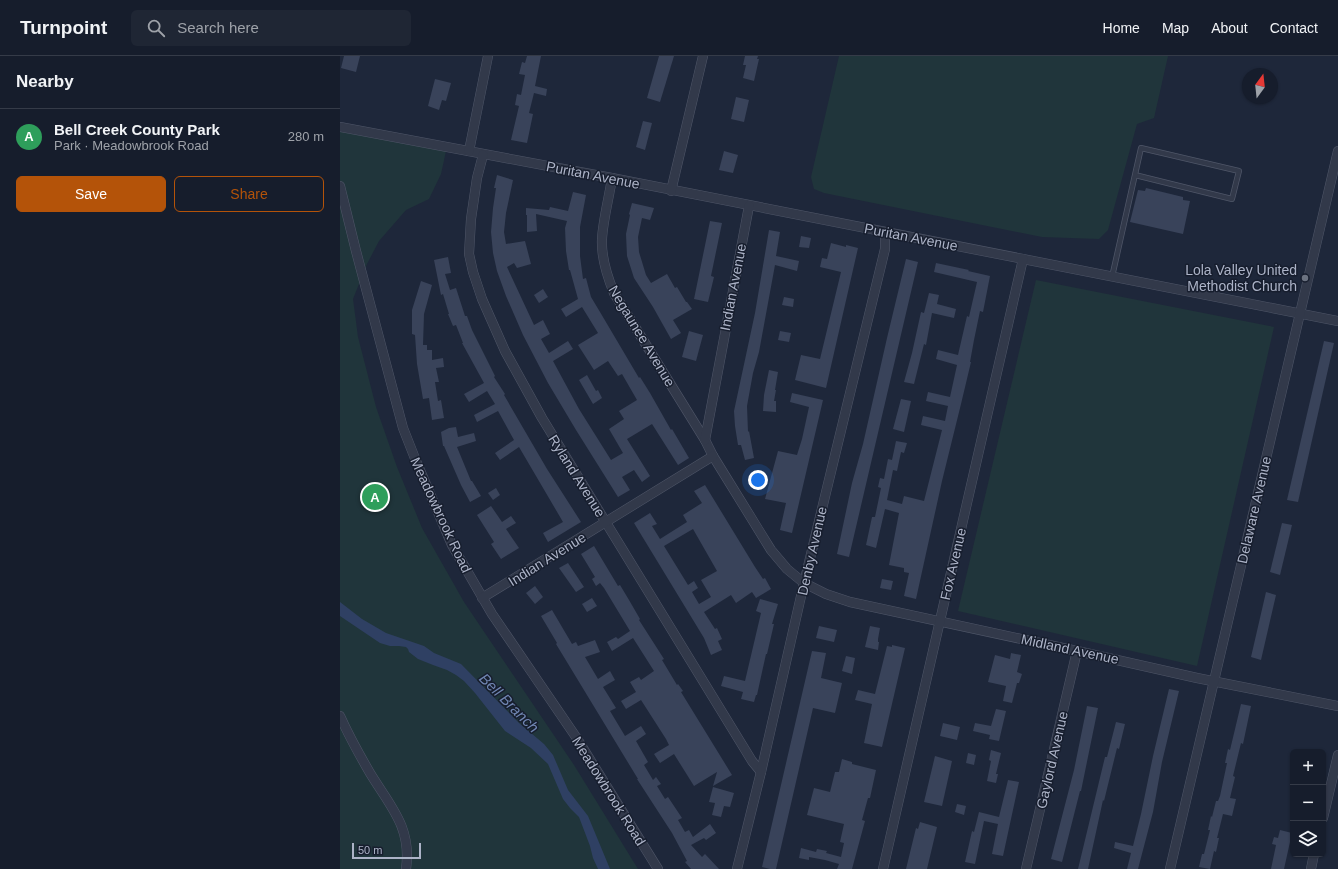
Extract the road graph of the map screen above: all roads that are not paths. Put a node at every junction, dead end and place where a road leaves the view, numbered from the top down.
1 (488, 56) edge
2 (703, 56) edge
3 (340, 127) edge
4 (469, 151) junction
5 (1338, 151) edge
6 (483, 155) junction
7 (1135, 175) junction
8 (612, 178) junction
9 (340, 186) edge
10 (671, 191) junction
11 (749, 206) junction
12 (885, 232) junction
13 (1024, 259) junction
14 (1112, 277) junction
15 (1300, 313) junction
16 (1338, 321) edge
17 (705, 440) junction
18 (714, 456) junction
19 (606, 522) junction
20 (804, 584) junction
21 (482, 598) junction
22 (939, 621) junction
23 (1077, 651) junction
24 (1214, 681) junction
25 (1338, 706) edge
26 (340, 716) edge
27 (1338, 755) edge
28 (761, 772) junction
29 (1326, 805) edge
30 (1313, 857) edge
31 (406, 869) edge
32 (658, 869) edge
33 (737, 869) edge
34 (883, 869) edge
35 (1026, 869) edge
36 (1170, 869) edge
37 (1311, 869) edge

1 - 4 street
2 - 10 street
3 - 4 street
4 - 6 street, Puritan Avenue
5 - 15 street, Delaware Avenue
6 - 8 street, Puritan Avenue
6 - 19 street, Ryland Avenue
7 - 7 lane
7 - 14 lane
8 - 10 street, Puritan Avenue
8 - 17 street, Negaunee Avenue
9 - 21 street, Meadowbrook Road
10 - 11 street, Puritan Avenue
11 - 12 street, Puritan Avenue
11 - 17 street, Indian Avenue
12 - 13 street, Puritan Avenue
12 - 20 street, Denby Avenue
13 - 14 street, Puritan Avenue
13 - 22 street, Fox Avenue
14 - 15 street, Puritan Avenue
15 - 16 street, Puritan Avenue
15 - 24 street, Delaware Avenue
17 - 18 street, Negaunee Avenue
18 - 19 street, Indian Avenue
18 - 20 street
19 - 21 street, Indian Avenue
19 - 28 street, Ryland Avenue
20 - 22 street, Midland Avenue
20 - 28 street, Denby Avenue
21 - 32 street, Meadowbrook Road
22 - 23 street, Midland Avenue
22 - 34 street, Fox Avenue
23 - 24 street, Midland Avenue
23 - 35 street, Gaylord Avenue
24 - 25 street, Midland Avenue
24 - 36 street, Delaware Avenue
26 - 31 street
27 - 29 street
28 - 33 street, Denby Avenue
30 - 37 street

